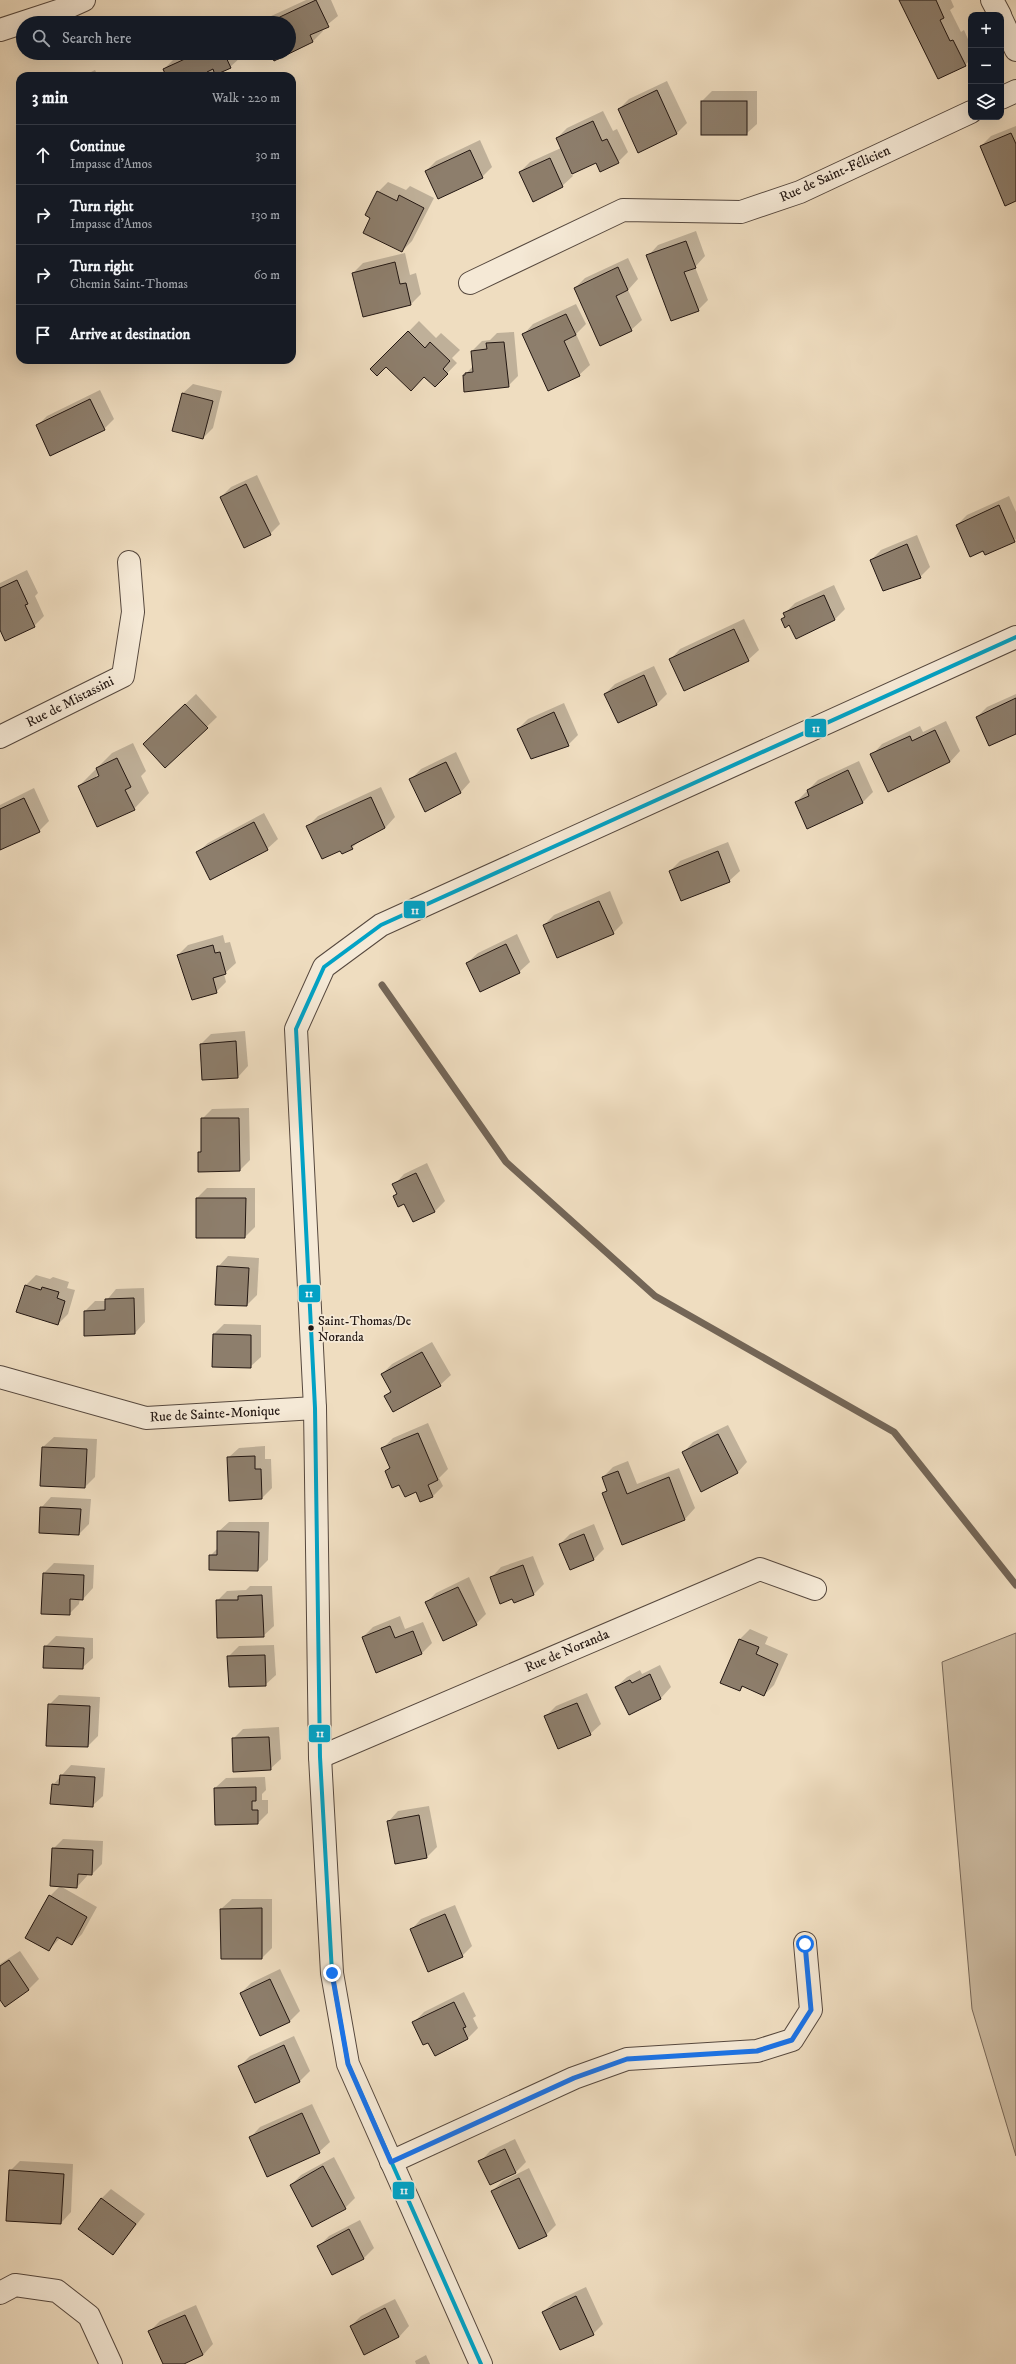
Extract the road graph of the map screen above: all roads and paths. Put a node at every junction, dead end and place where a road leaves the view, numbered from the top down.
1 (84, 0) edge
2 (992, 0) edge
3 (998, 12) edge
4 (43, 16) edge
5 (1004, 24) edge
6 (16, 25) edge
7 (0, 30) edge
8 (1016, 50) edge
9 (1016, 91) edge
10 (1004, 97) edge
11 (968, 113) edge
12 (470, 283) dead end
13 (129, 562) dead end
14 (1016, 637) edge
15 (0, 737) edge
16 (0, 1377) edge
17 (315, 1408) junction
18 (815, 1589) dead end
19 (320, 1757) junction
20 (805, 1944) dead end
21 (391, 2162) junction
22 (0, 2293) edge
23 (111, 2364) edge
24 (481, 2364) edge

1 - 4 street
2 - 3 street
5 - 8 street
6 - 7 street
9 - 10 street
11 - 12 street, Rue de Saint-Félicien
13 - 15 street, Rue de Mistassini
14 - 17 street
16 - 17 street, Rue de Sainte-Monique
17 - 19 street
18 - 19 street, Rue de Noranda
19 - 21 street
20 - 21 street
21 - 24 street
22 - 23 street

